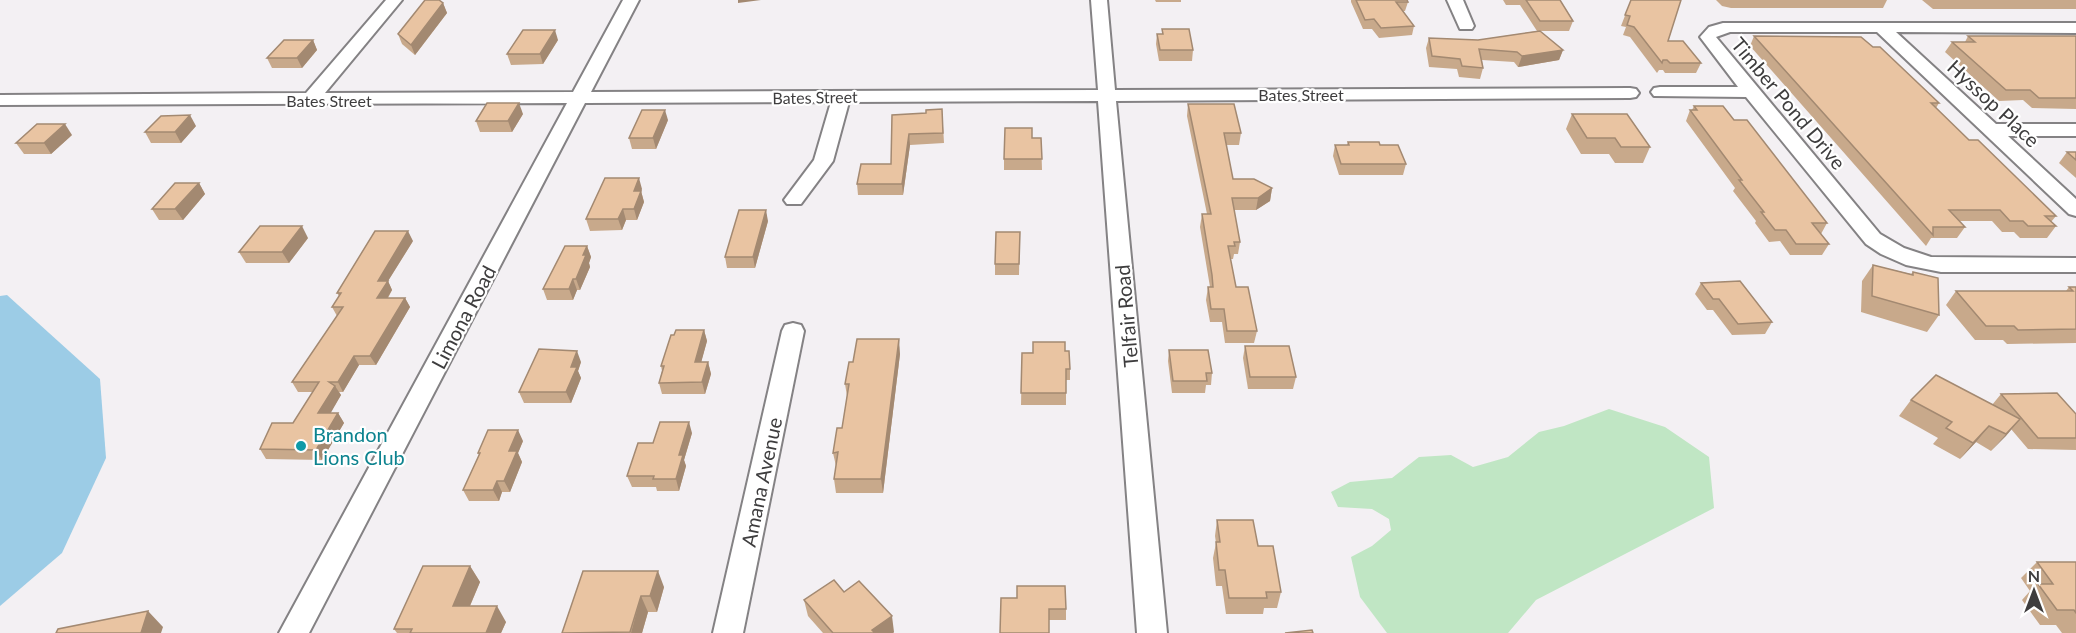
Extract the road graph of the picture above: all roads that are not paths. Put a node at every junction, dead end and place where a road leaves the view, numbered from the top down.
1 (394, 0) edge
2 (631, 0) edge
3 (1099, 0) edge
4 (1455, 0) edge
5 (1466, 26) dead end
6 (1882, 28) junction
7 (2076, 28) edge
8 (1630, 93) dead end
9 (1660, 93) dead end
10 (1750, 93) junction
11 (1108, 95) junction
12 (842, 97) junction
13 (577, 99) junction
14 (0, 100) edge
15 (310, 100) junction
16 (1990, 130) junction
17 (2076, 130) edge
18 (794, 200) dead end
19 (2076, 210) edge
20 (2076, 265) edge
21 (793, 331) dead end
22 (294, 633) edge
23 (728, 633) edge
24 (1152, 633) edge

1 - 15 street
2 - 13 street, Limona Road
3 - 11 street, Telfair Road
4 - 5 street
6 - 7 street, Timber Pond Drive
6 - 10 street, Timber Pond Drive
6 - 16 street, Hyssop Place
8 - 11 street, Bates Street
9 - 10 street
10 - 20 street, Timber Pond Drive
11 - 12 street, Bates Street
11 - 24 street, Telfair Road
12 - 13 street, Bates Street
12 - 18 street
13 - 15 street, Bates Street
13 - 22 street, Limona Road
14 - 15 street, Bates Street
16 - 17 street
16 - 19 street, Hyssop Place
21 - 23 street, Amana Avenue

